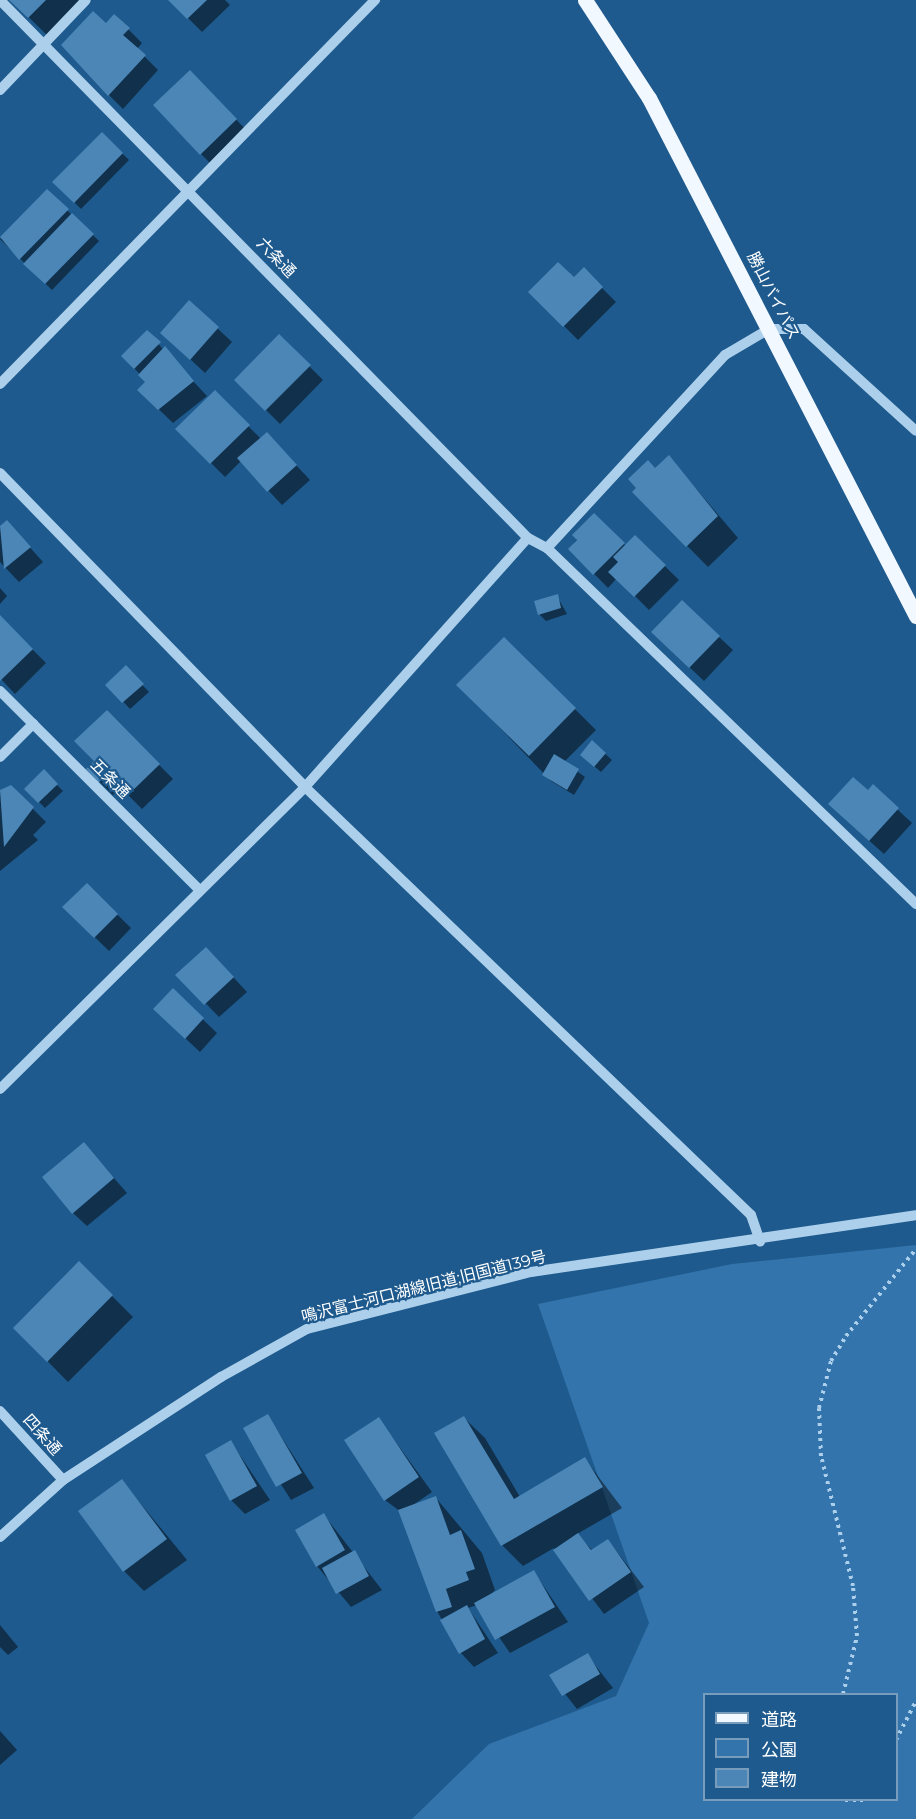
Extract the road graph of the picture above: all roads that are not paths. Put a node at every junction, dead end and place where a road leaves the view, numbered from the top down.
1 (0, 0) edge
2 (86, 0) edge
3 (375, 0) edge
4 (585, 0) edge
5 (45, 43) junction
6 (0, 90) edge
7 (190, 192) junction
8 (769, 329) junction
9 (0, 384) edge
10 (916, 431) edge
11 (0, 473) edge
12 (528, 538) junction
13 (547, 548) junction
14 (916, 616) edge
15 (0, 691) edge
16 (33, 724) junction
17 (0, 757) edge
18 (305, 787) junction
19 (198, 888) junction
20 (916, 904) edge
21 (0, 1089) edge
22 (916, 1215) edge
23 (760, 1241) junction
24 (0, 1411) edge
25 (63, 1480) junction
26 (0, 1537) edge

1 - 5 street, 六条通
2 - 5 street
3 - 7 street
4 - 8 main road, 勝山バイパス
5 - 6 street
5 - 7 street, 六条通
7 - 9 street
7 - 12 street, 六条通
8 - 10 street
8 - 13 street
8 - 14 main road, 勝山バイパス
11 - 18 street
12 - 13 street, 六条通
12 - 18 street
13 - 20 street, 六条通
15 - 16 street, 五条通
16 - 17 street
16 - 19 street, 五条通
18 - 19 street
18 - 23 street
19 - 21 street
22 - 23 street, 鳴沢富士河口湖線旧道;旧国道139号
23 - 25 street, 鳴沢富士河口湖線旧道;旧国道139号
24 - 25 street, 四条通
25 - 26 street, 鳴沢富士河口湖線旧道;旧国道139号

